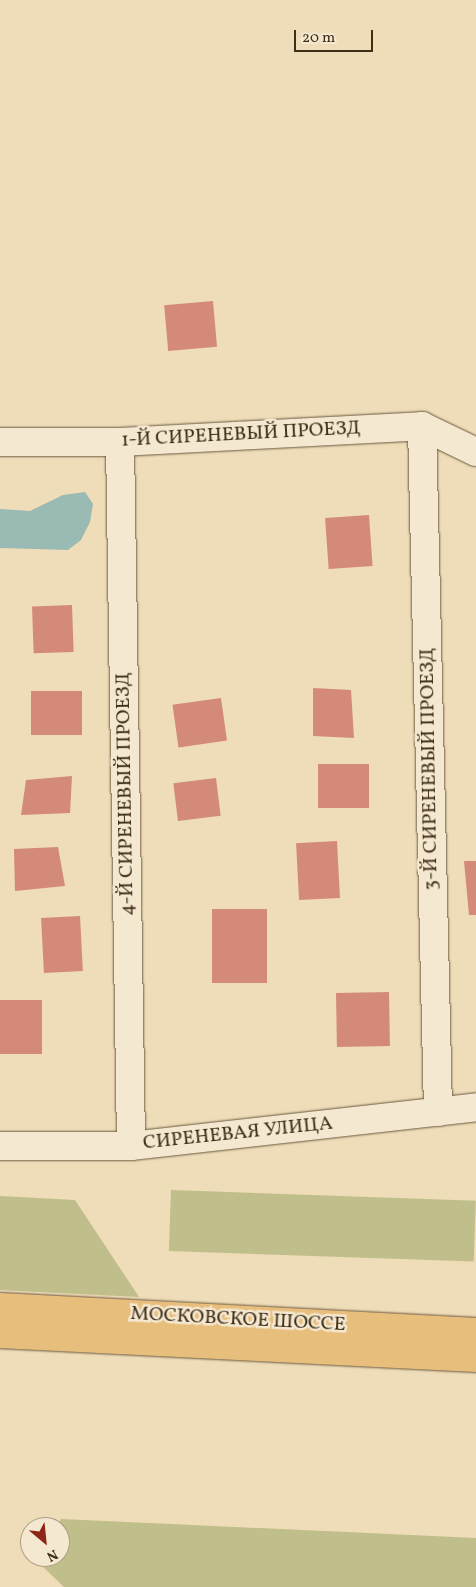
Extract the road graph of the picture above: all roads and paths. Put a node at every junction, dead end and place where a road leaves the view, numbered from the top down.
1 (422, 426) junction
2 (0, 442) edge
3 (120, 442) junction
4 (476, 452) edge
5 (476, 1107) edge
6 (438, 1112) junction
7 (0, 1146) edge
8 (131, 1146) junction
9 (0, 1307) edge
10 (476, 1332) edge
11 (0, 1334) edge
12 (476, 1358) edge

1 - 3 street, 1-Й СИРЕНЕВЫЙ ПРОЕЗД
1 - 4 street, 1-Й СИРЕНЕВЫЙ ПРОЕЗД
1 - 6 street, 3-Й СИРЕНЕВЫЙ ПРОЕЗД
2 - 3 street, 1-Й СИРЕНЕВЫЙ ПРОЕЗД
3 - 8 street, 4-Й СИРЕНЕВЫЙ ПРОЕЗД
5 - 6 street, СИРЕНЕВАЯ УЛИЦА
6 - 8 street, СИРЕНЕВАЯ УЛИЦА
7 - 8 street, СИРЕНЕВАЯ УЛИЦА
9 - 10 highway, МОСКОВСКОЕ ШОССЕ
11 - 12 highway, МОСКОВСКОЕ ШОССЕ

